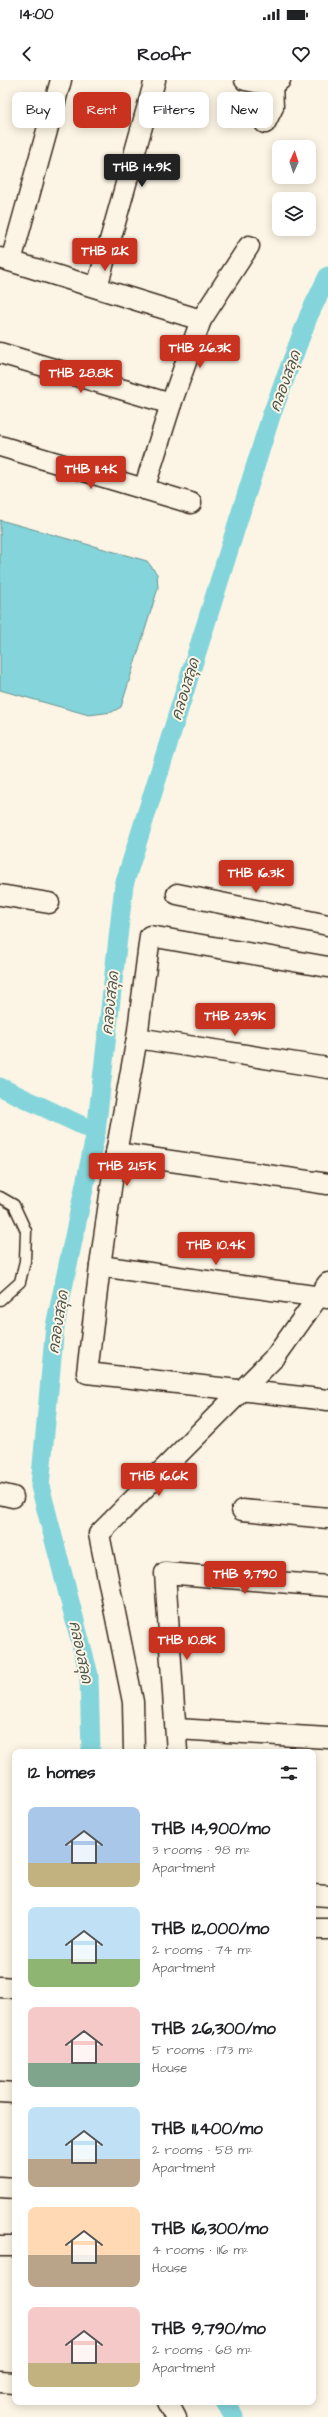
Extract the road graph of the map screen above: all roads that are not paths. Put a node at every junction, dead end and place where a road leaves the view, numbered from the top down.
1 (61, 80) edge
2 (155, 80) edge
3 (244, 80) edge
4 (276, 83) edge
5 (273, 107) edge
6 (249, 246) dead end
7 (5, 259) edge
8 (97, 287) junction
9 (201, 320) junction
10 (0, 353) edge
11 (171, 404) junction
12 (0, 446) edge
13 (144, 489) junction
14 (191, 504) dead end
15 (177, 894) dead end
16 (0, 895) edge
17 (49, 903) dead end
18 (328, 925) edge
19 (328, 967) edge
20 (137, 1038) junction
21 (328, 1068) edge
22 (116, 1153) junction
23 (328, 1184) edge
24 (0, 1197) edge
25 (100, 1266) junction
26 (325, 1293) edge
27 (0, 1300) edge
28 (244, 1389) junction
29 (328, 1400) edge
30 (242, 1510) dead end
31 (328, 1518) edge
32 (328, 1586) edge
33 (176, 1729) junction
34 (328, 1738) edge
35 (134, 1749) edge
36 (177, 1749) edge
37 (316, 1895) edge
38 (328, 1896) edge
39 (316, 1929) edge
40 (328, 1929) edge
41 (0, 1987) edge
42 (12, 1988) edge
43 (0, 2092) edge
44 (12, 2093) edge
45 (0, 2186) edge
46 (12, 2188) edge
47 (0, 2246) edge
48 (12, 2246) edge
49 (0, 2382) edge
50 (12, 2383) edge
51 (170, 2405) edge
52 (176, 2417) edge

1 - 7 street
2 - 8 street
3 - 4 street
4 - 5 street
6 - 9 street
7 - 8 street
8 - 9 street
9 - 11 street
10 - 11 street
11 - 13 street
12 - 13 street
13 - 14 street
15 - 18 street
16 - 17 street
19 - 20 street
20 - 21 street
20 - 22 street
22 - 23 street
22 - 25 street
24 - 27 lane
25 - 26 street
25 - 28 street
26 - 28 street
28 - 29 street
28 - 35 street
30 - 31 street
32 - 33 street
33 - 34 street
33 - 36 street
37 - 38 street
39 - 40 street
41 - 42 street
43 - 44 street
45 - 46 street
47 - 48 street
49 - 50 street
51 - 52 street

